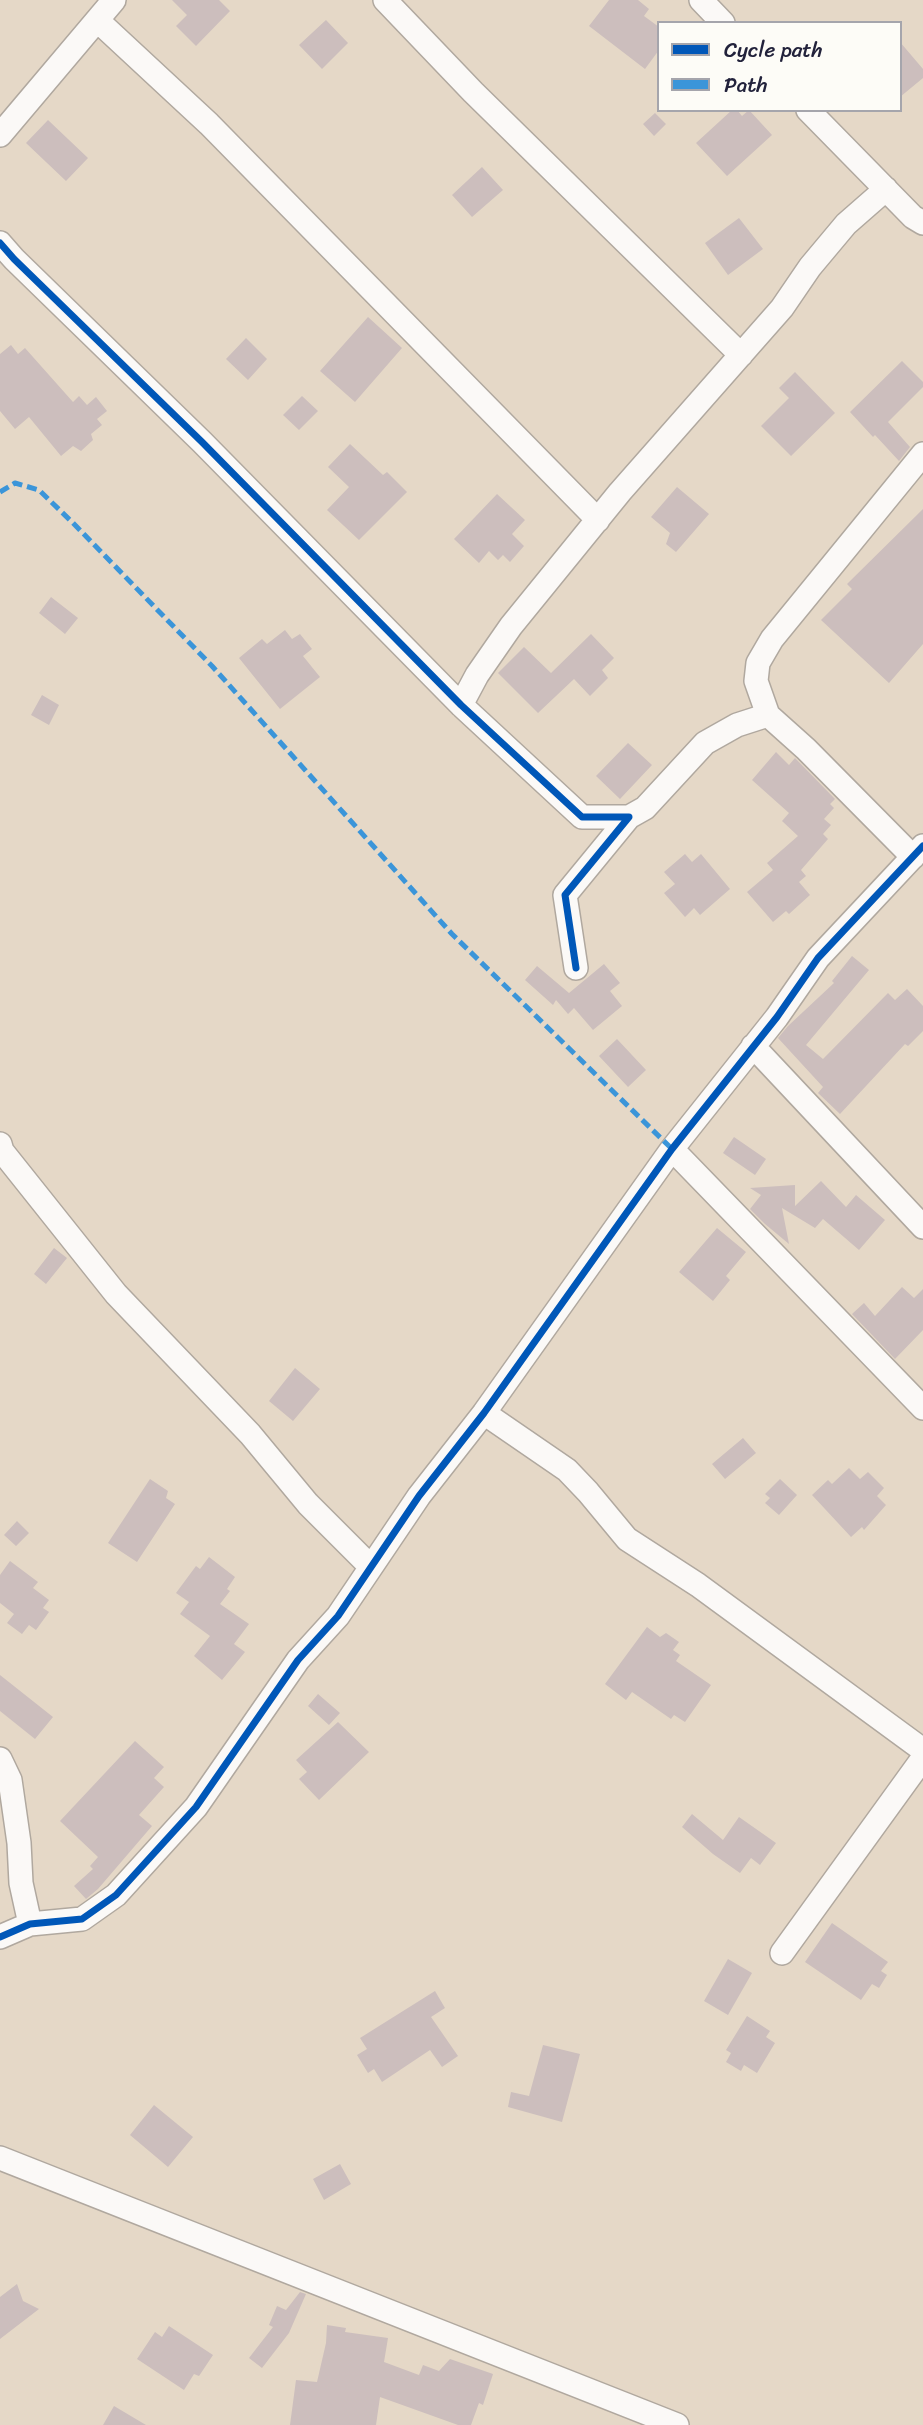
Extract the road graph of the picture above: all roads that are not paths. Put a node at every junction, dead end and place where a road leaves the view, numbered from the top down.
1 (114, 0) edge
2 (385, 0) edge
3 (701, 0) edge
4 (97, 20) junction
5 (721, 21) edge
6 (810, 112) edge
7 (0, 135) edge
8 (886, 189) junction
9 (923, 223) edge
10 (0, 243) edge
11 (741, 355) junction
12 (923, 454) edge
13 (598, 520) junction
14 (461, 705) junction
15 (768, 715) junction
16 (629, 817) junction
17 (918, 851) edge
18 (576, 968) dead end
19 (753, 1046) junction
20 (0, 1144) edge
21 (671, 1149) junction
22 (923, 1226) edge
23 (923, 1408) edge
24 (484, 1413) junction
25 (371, 1567) junction
26 (923, 1750) edge
27 (923, 1758) edge
28 (0, 1759) edge
29 (30, 1924) junction
30 (0, 1937) edge
31 (782, 1953) dead end
32 (0, 2158) edge
33 (677, 2425) edge

1 - 4 street
2 - 11 street
3 - 5 street
4 - 7 street
4 - 13 street
6 - 8 street
8 - 9 street
8 - 11 street
10 - 14 street
11 - 13 street
12 - 15 street
13 - 14 street
14 - 16 street
15 - 16 street
15 - 17 street
16 - 18 street
17 - 19 street
19 - 21 street
19 - 22 street
20 - 25 street
21 - 23 street
21 - 24 street
24 - 25 street
24 - 26 street
25 - 29 street
27 - 31 street
28 - 29 street
29 - 30 street
32 - 33 street

